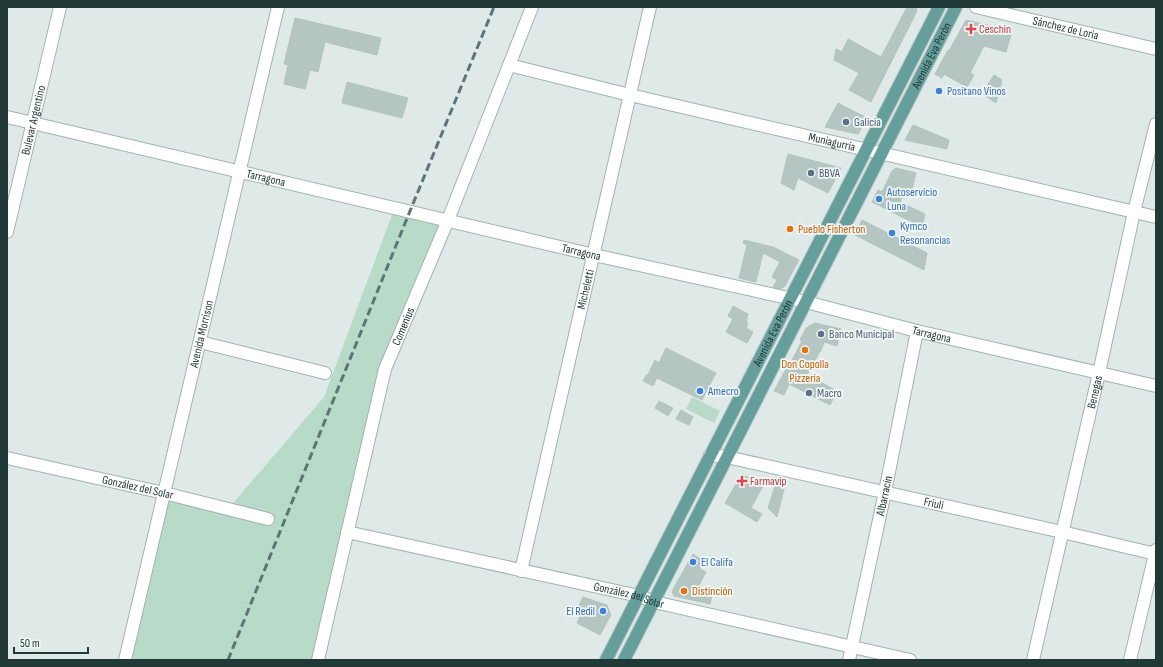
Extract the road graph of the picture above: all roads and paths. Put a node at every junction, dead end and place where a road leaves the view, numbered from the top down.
1 (60, 7) edge
2 (278, 7) edge
3 (532, 7) edge
4 (650, 7) edge
5 (939, 7) edge
6 (956, 7) edge
7 (976, 7) edge
8 (1156, 49) edge
9 (509, 65) junction
10 (630, 95) junction
11 (7, 117) edge
12 (33, 123) junction
13 (1156, 124) edge
14 (866, 150) junction
15 (881, 154) junction
16 (240, 171) junction
17 (1134, 212) junction
18 (1156, 217) edge
19 (448, 220) junction
20 (7, 232) edge
21 (594, 255) junction
22 (791, 298) junction
23 (806, 302) junction
24 (917, 331) junction
25 (200, 342) junction
26 (325, 373) dead end
27 (1099, 373) junction
28 (1156, 386) edge
29 (710, 456) junction
30 (727, 457) junction
31 (7, 458) edge
32 (885, 492) junction
33 (164, 493) junction
34 (268, 519) dead end
35 (347, 532) junction
36 (1062, 532) junction
37 (1156, 553) edge
38 (522, 571) junction
39 (639, 596) junction
40 (654, 602) junction
41 (852, 648) junction
42 (125, 660) edge
43 (318, 660) edge
44 (606, 660) edge
45 (624, 660) edge
46 (849, 660) edge
47 (910, 660) edge
48 (1033, 660) edge
49 (1130, 660) edge

1 - 12 street, Bulevar Argentino
2 - 16 street, Avenida Morrison
3 - 9 street, Comenius
4 - 10 street, Micheletti
5 - 14 main road, Avenida Eva Perón
6 - 15 main road, Avenida Eva Perón
7 - 8 street, Sánchez de Loria
9 - 10 street, Muniagurría
9 - 19 street, Comenius
10 - 14 street, Muniagurría
10 - 21 street, Micheletti
11 - 12 street, Tarragona
12 - 16 street, Tarragona
12 - 20 street, Bulevar Argentino
13 - 17 street, Benegas
14 - 15 street, Muniagurría
14 - 22 main road, Avenida Eva Perón
15 - 17 street, Muniagurría
15 - 23 main road, Avenida Eva Perón
16 - 19 street, Tarragona
16 - 25 street, Avenida Morrison
17 - 18 street, Muniagurría
17 - 27 street, Benegas
19 - 21 street, Tarragona
19 - 35 street, Comenius
21 - 22 street, Tarragona
21 - 38 street, Micheletti
22 - 23 street, Tarragona
22 - 29 main road, Avenida Eva Perón
23 - 24 street, Tarragona
23 - 30 main road, Avenida Eva Perón
24 - 27 street, Tarragona
24 - 32 street, Albarracín
25 - 26 street
25 - 33 street, Avenida Morrison
27 - 28 street, Tarragona
27 - 36 street, Benegas
29 - 30 street, Friuli
29 - 39 main road, Avenida Eva Perón
30 - 32 street, Friuli
30 - 40 main road, Avenida Eva Perón
31 - 33 street, González del Solar
32 - 36 street, Friuli
32 - 41 street, Albarracín
33 - 34 street, González del Solar
33 - 42 street, Avenida Morrison
35 - 38 street, González del Solar
35 - 43 street, Comenius
36 - 37 street, Friuli
36 - 48 street, Benegas
37 - 49 street
38 - 39 street, González del Solar
39 - 40 street, González del Solar
39 - 44 main road, Avenida Eva Perón
40 - 41 street, González del Solar
40 - 45 main road, Avenida Eva Perón
41 - 46 street, Albarracín
41 - 47 street, González del Solar

